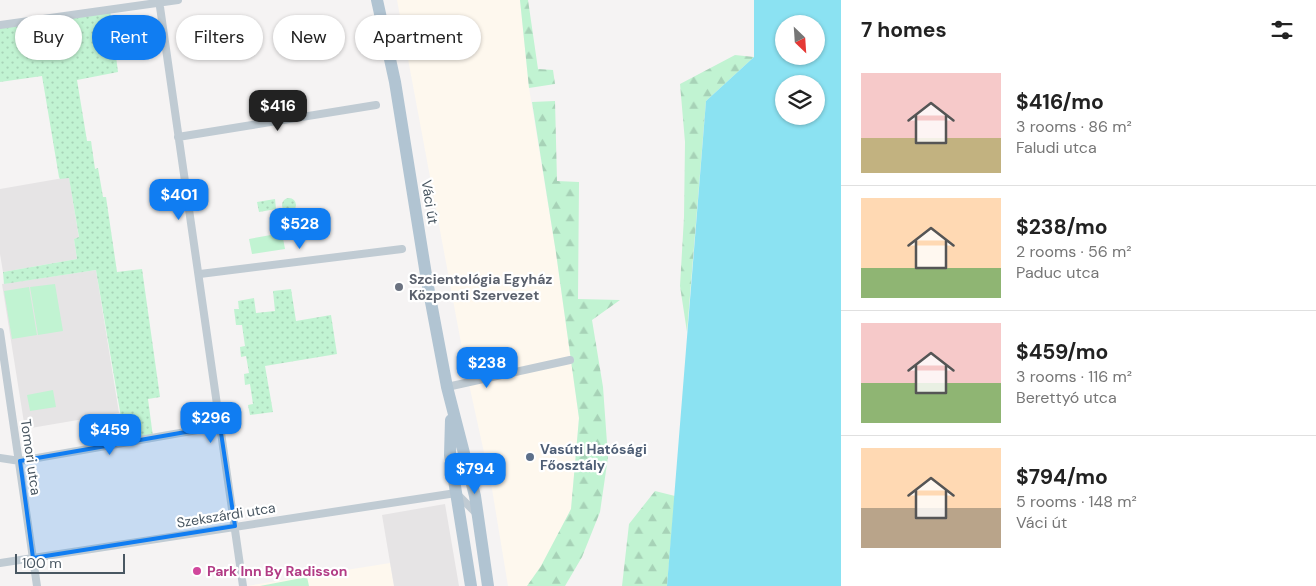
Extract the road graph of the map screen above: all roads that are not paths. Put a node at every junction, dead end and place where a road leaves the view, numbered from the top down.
1 (178, 0) edge
2 (377, 0) edge
3 (159, 1) edge
4 (0, 25) edge
5 (376, 105) dead end
6 (178, 137) junction
7 (402, 249) dead end
8 (200, 274) junction
9 (0, 332) edge
10 (570, 360) dead end
11 (447, 386) junction
12 (452, 410) junction
13 (220, 426) junction
14 (0, 458) edge
15 (20, 461) junction
16 (456, 493) junction
17 (478, 515) junction
18 (235, 526) junction
19 (33, 558) junction
20 (0, 563) edge
21 (37, 586) edge
22 (244, 586) edge
23 (472, 586) edge
24 (488, 586) edge

1 - 3 street
2 - 11 main road, Váci út
3 - 4 street
3 - 6 street
5 - 6 street
6 - 8 street
7 - 8 street
8 - 13 street
9 - 15 street, Tomori utca
10 - 11 street
11 - 12 main road, Váci út
12 - 16 main road, Váci út
12 - 17 main road, Váci út
13 - 15 street
13 - 18 street
14 - 15 street
15 - 19 street, Tomori utca
16 - 17 street
16 - 18 street, Szekszárdi utca
16 - 23 main road, Váci út
17 - 24 main road, Váci út
18 - 19 street, Szekszárdi utca
18 - 22 street
19 - 20 street, Szekszárdi utca
19 - 21 street, Tomori utca

